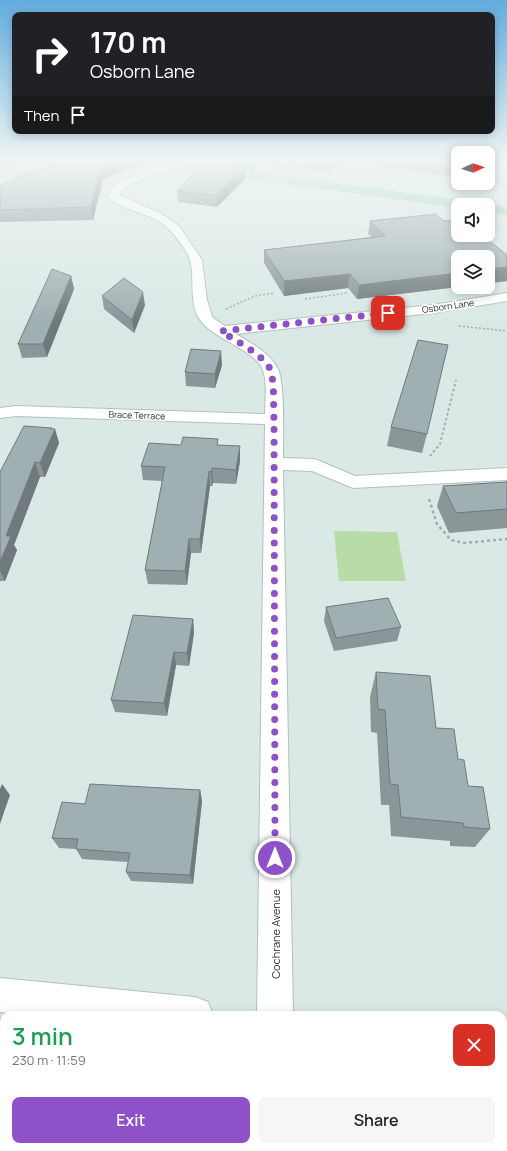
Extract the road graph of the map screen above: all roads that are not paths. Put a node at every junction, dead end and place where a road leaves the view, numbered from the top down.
1 (152, 214) edge
2 (507, 298) edge
3 (214, 325) junction
4 (0, 413) edge
5 (274, 419) junction
6 (274, 464) junction
7 (507, 474) edge
8 (0, 995) edge
9 (156, 1011) edge
10 (276, 1011) edge

1 - 3 street
2 - 3 street, Osborn Lane
3 - 5 street, Cochrane Avenue
4 - 5 street, Brace Terrace
5 - 6 street, Cochrane Avenue
6 - 7 street
6 - 10 street, Cochrane Avenue
8 - 9 street

